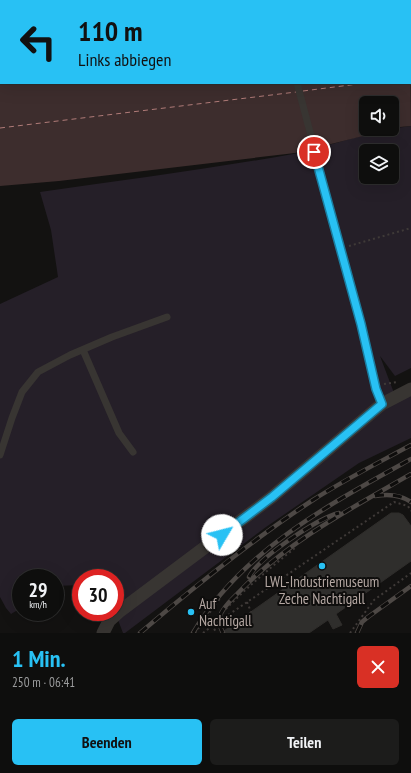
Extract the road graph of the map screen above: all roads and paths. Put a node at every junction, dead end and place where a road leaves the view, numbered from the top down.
1 (297, 84) edge
2 (411, 228) edge
3 (356, 244) dead end
4 (167, 317) dead end
5 (83, 350) junction
6 (398, 381) dead end
7 (375, 385) junction
8 (411, 389) edge
9 (382, 404) junction
10 (133, 452) dead end
11 (0, 455) edge
12 (411, 503) edge
13 (408, 506) junction
14 (411, 511) edge
15 (296, 548) dead end
16 (411, 573) edge
17 (222, 597) dead end
18 (247, 602) junction
19 (251, 612) dead end
20 (223, 618) junction
21 (212, 626) junction
22 (103, 633) edge
23 (195, 633) edge
24 (203, 633) edge
25 (216, 633) edge
26 (350, 633) edge

1 - 7 lane
2 - 3 path
4 - 5 lane
5 - 10 lane
5 - 11 lane
6 - 7 path
7 - 9 lane
8 - 9 street
9 - 22 street
12 - 13 path
13 - 14 path
13 - 18 path
15 - 20 path
16 - 26 path
17 - 23 path
18 - 19 path
18 - 20 path
20 - 21 path
21 - 24 path
21 - 25 path

